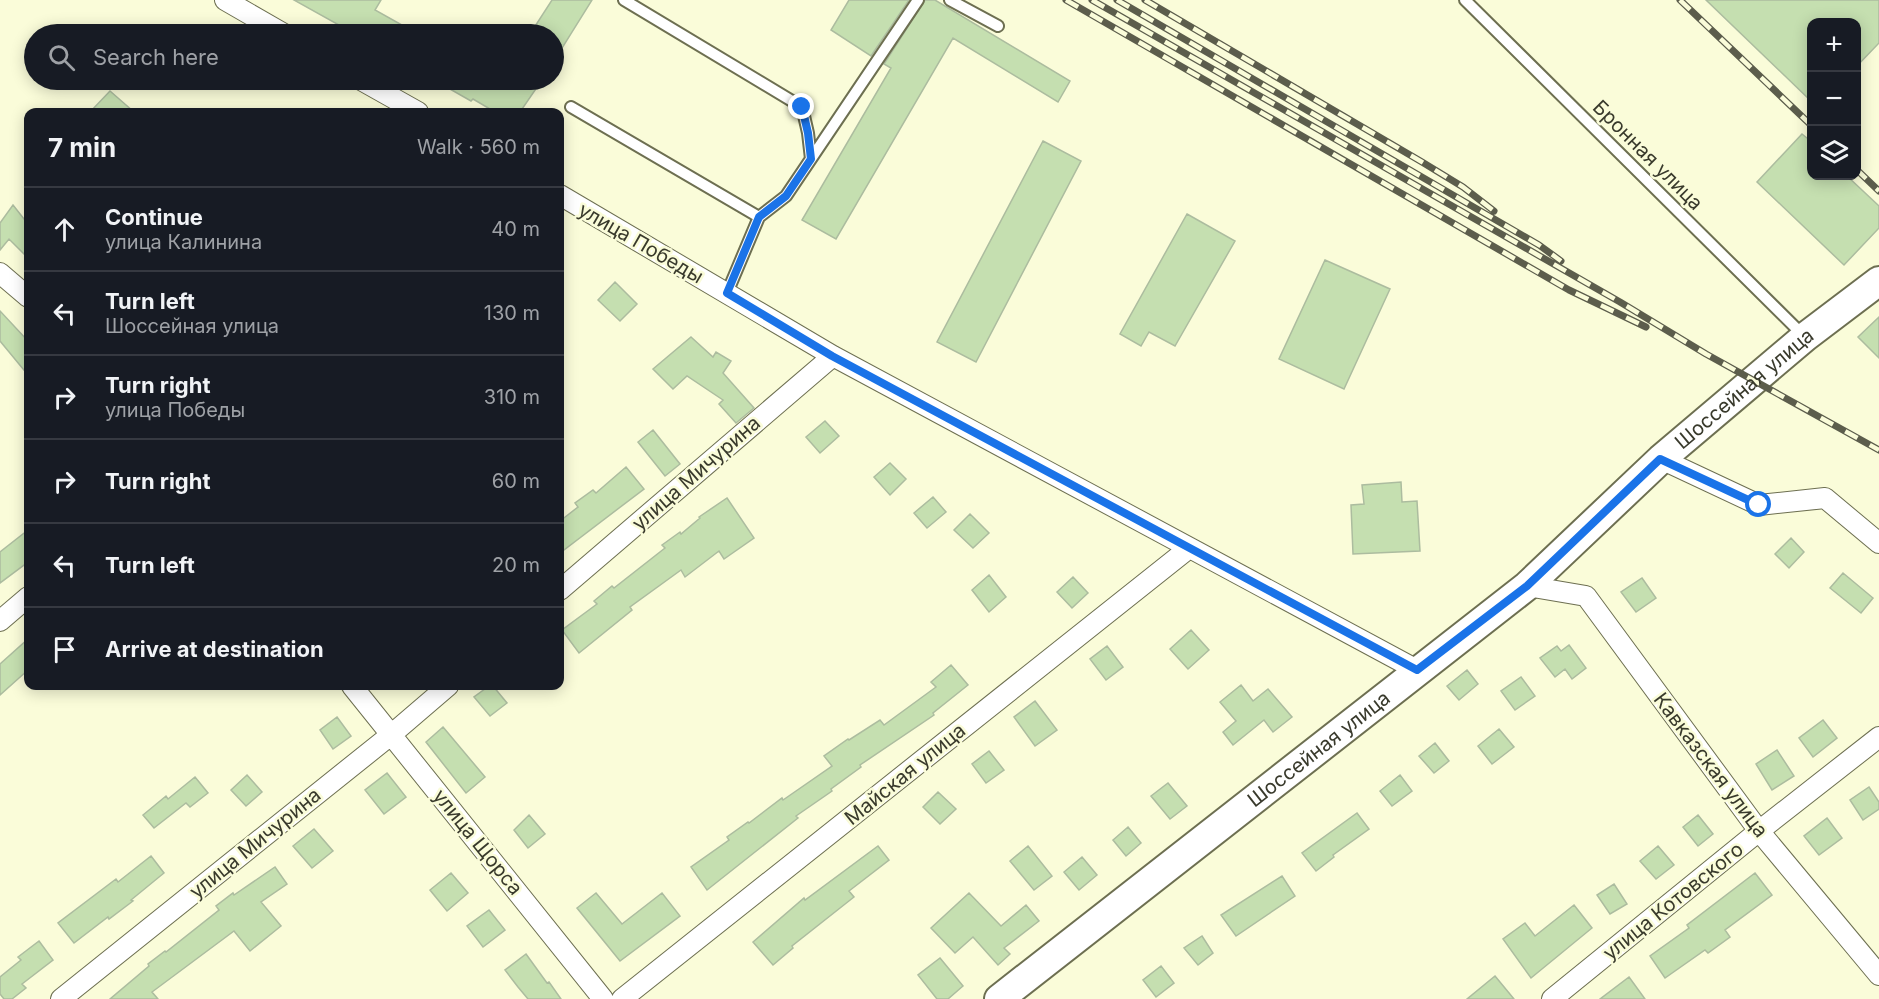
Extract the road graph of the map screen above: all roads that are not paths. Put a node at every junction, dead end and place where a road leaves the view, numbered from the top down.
1 (225, 0) edge
2 (624, 0) edge
3 (918, 0) edge
4 (950, 0) edge
5 (1465, 0) edge
6 (267, 24) edge
7 (998, 26) dead end
8 (379, 90) edge
9 (571, 107) dead end
10 (411, 108) edge
11 (811, 159) junction
12 (564, 197) edge
13 (759, 217) junction
14 (0, 273) edge
15 (1879, 281) edge
16 (727, 293) junction
17 (24, 294) edge
18 (1805, 337) junction
19 (832, 356) junction
20 (1660, 459) junction
21 (1879, 543) edge
22 (1188, 549) junction
23 (1527, 586) junction
24 (564, 587) edge
25 (24, 600) edge
26 (0, 621) edge
27 (1417, 670) junction
28 (355, 690) edge
29 (443, 690) edge
30 (392, 734) junction
31 (1879, 737) edge
32 (1759, 831) junction
33 (1879, 975) edge
34 (61, 999) edge
35 (603, 999) edge
36 (622, 999) edge
37 (999, 999) edge
38 (1552, 999) edge

1 - 6 street
2 - 11 lane
3 - 11 lane
4 - 7 lane
5 - 18 lane, Бронная улица
8 - 10 street
9 - 13 lane
11 - 13 lane
12 - 16 street, улица Победы
13 - 16 lane
14 - 17 street
15 - 18 main road, Шоссейная улица
16 - 19 street, улица Победы
18 - 20 main road, Шоссейная улица
19 - 22 street, улица Победы
19 - 24 street, улица Мичурина
20 - 21 street
20 - 23 main road, Шоссейная улица
22 - 27 street, улица Победы
22 - 36 street, Майская улица
23 - 27 main road, Шоссейная улица
23 - 32 street, Кавказская улица
25 - 26 street
27 - 37 main road, Шоссейная улица
28 - 30 street, улица Щорса
29 - 30 street, улица Мичурина
30 - 34 street, улица Мичурина
30 - 35 street, улица Щорса
31 - 32 street, улица Котовского
32 - 33 street, Кавказская улица
32 - 38 street, улица Котовского

